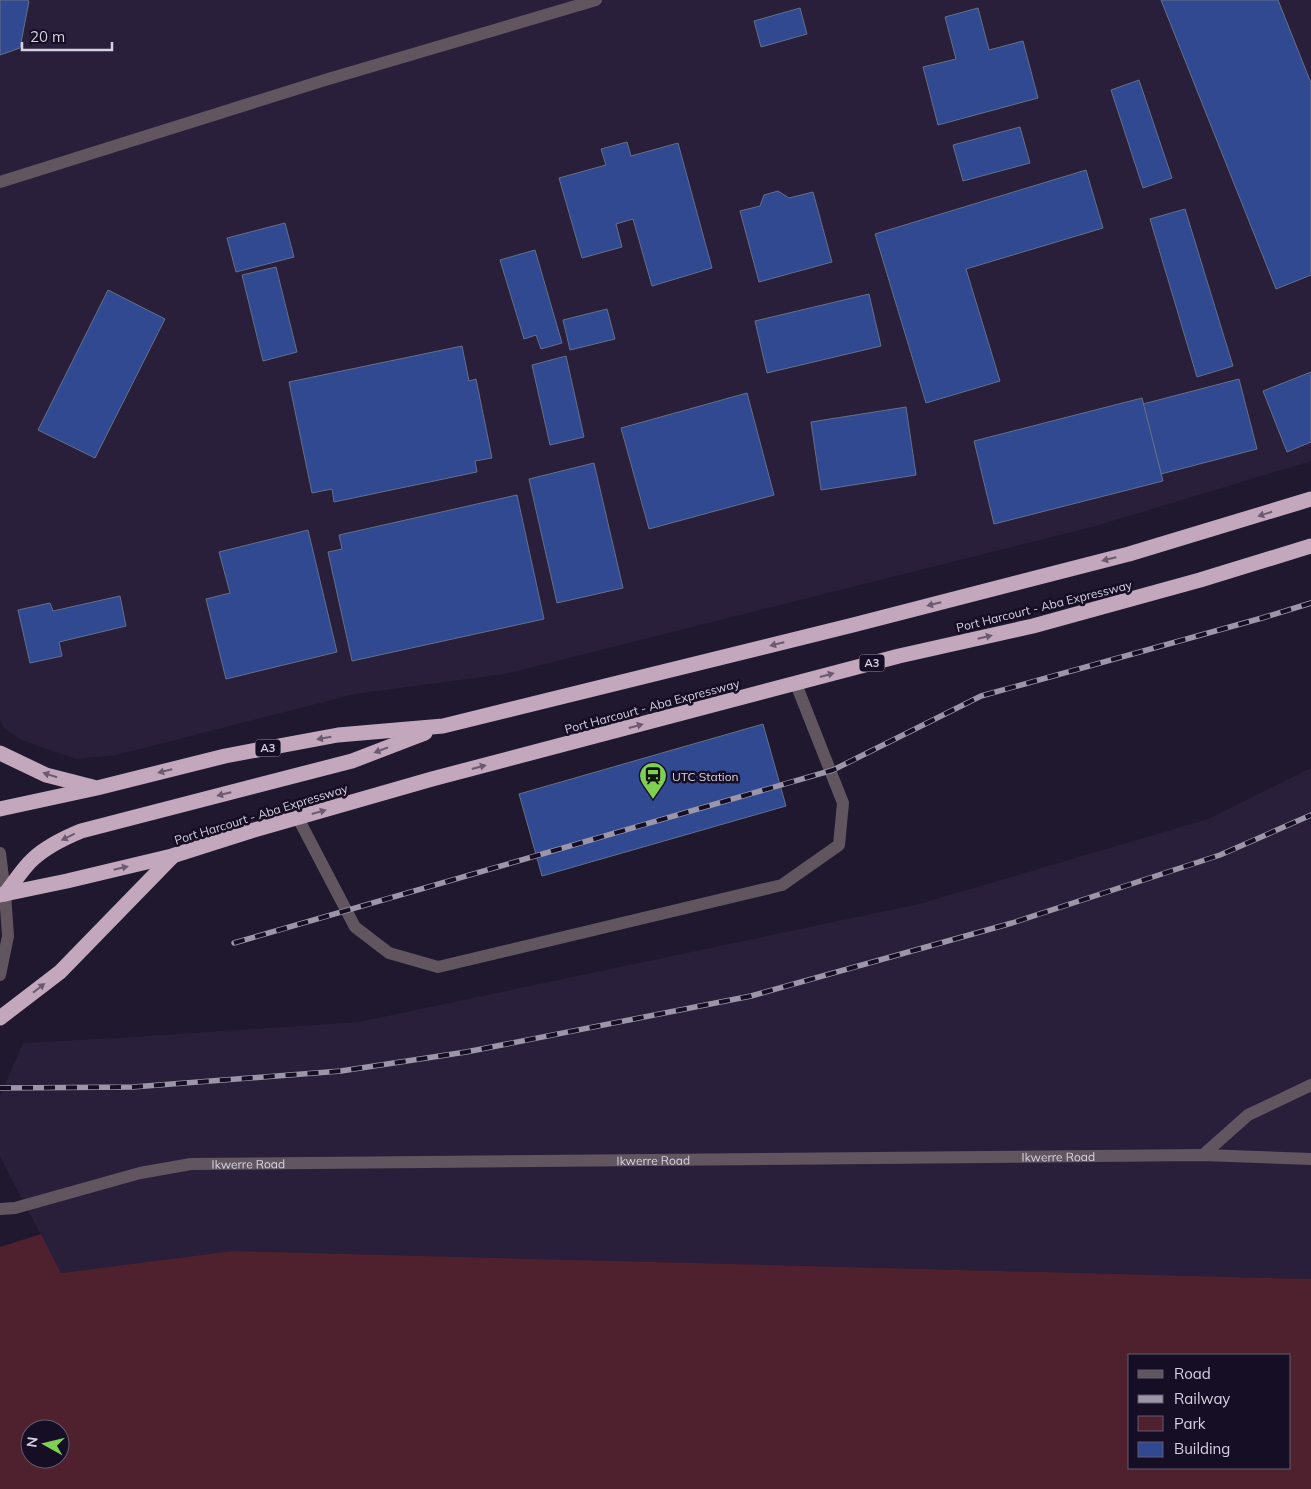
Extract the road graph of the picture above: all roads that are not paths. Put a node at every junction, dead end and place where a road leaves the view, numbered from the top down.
1 (596, 0) edge
2 (0, 182) edge
3 (1311, 499) edge
4 (1311, 546) edge
5 (796, 684) junction
6 (443, 726) junction
7 (0, 753) edge
8 (97, 788) junction
9 (0, 809) edge
10 (298, 818) junction
11 (0, 853) edge
12 (172, 856) junction
13 (2, 897) edge
14 (0, 975) edge
15 (0, 1018) edge
16 (1311, 1085) edge
17 (1203, 1155) junction
18 (1311, 1160) edge
19 (0, 1209) edge

1 - 2 street
3 -> 6 highway, A3
5 -> 4 highway, Port Harcourt - Aba Expressway / A3
10 -> 5 highway, Port Harcourt - Aba Expressway / A3
5 - 10 street
6 -> 8 highway, A3
6 -> 13 highway
8 -> 7 highway
8 - 9 highway, A3
10 - 12 highway, Port Harcourt - Aba Expressway / A3
11 - 13 street
13 -> 12 highway, Port Harcourt - Aba Expressway / A3
15 -> 12 highway
13 - 14 street
16 - 17 street
17 - 18 street, Ikwerre Road
17 - 19 street, Ikwerre Road

